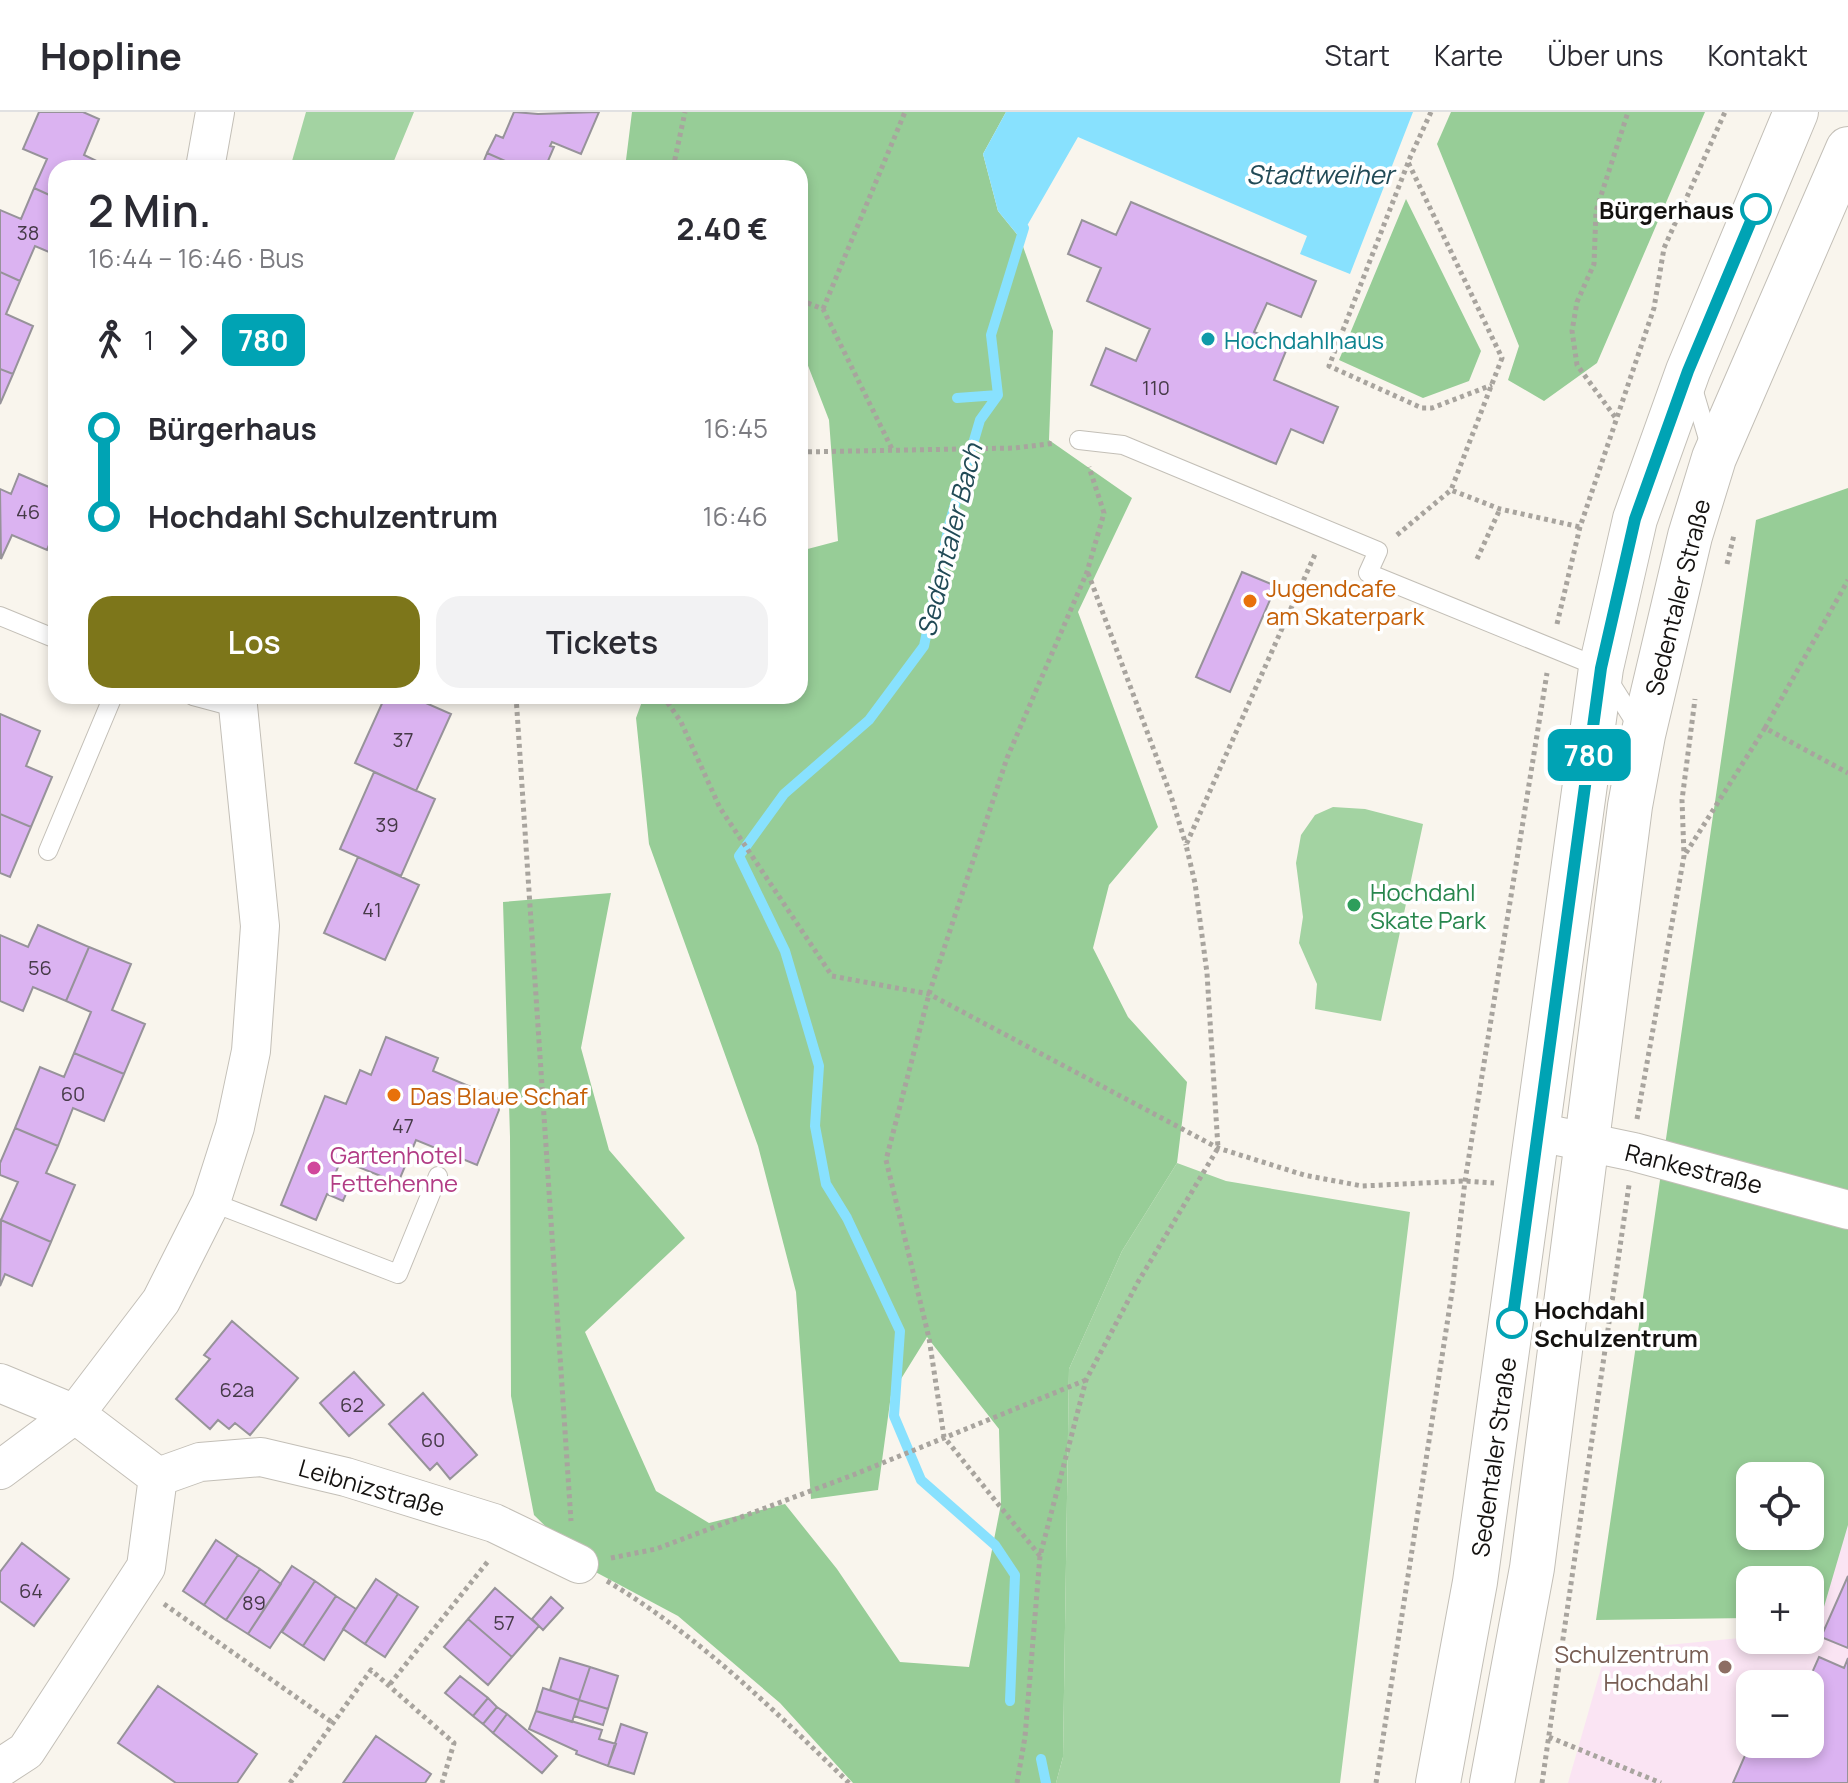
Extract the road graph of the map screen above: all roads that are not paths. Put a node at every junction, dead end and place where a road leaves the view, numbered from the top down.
1 (215, 112) edge
2 (1796, 112) edge
3 (1848, 149) edge
4 (206, 160) edge
5 (1688, 371) junction
6 (1079, 440) road end
7 (1714, 458) junction
8 (0, 616) edge
9 (48, 636) edge
10 (1601, 668) junction
11 (110, 704) edge
12 (238, 704) edge
13 (1643, 735) junction
14 (48, 851) dead end
15 (1538, 1132) junction
16 (1589, 1143) junction
17 (438, 1176) dead end
18 (211, 1202) junction
19 (1848, 1210) edge
20 (0, 1383) edge
21 (75, 1414) junction
22 (0, 1470) edge
23 (158, 1477) junction
24 (571, 1560) road end
25 (0, 1768) edge
26 (1438, 1783) edge
27 (1492, 1783) edge

1 - 4 street
2 - 5 street, Sedentaler Straße
3 - 7 street, Sedentaler Straße
5 - 7 lane
5 - 10 street, Sedentaler Straße
6 - 10 lane
7 - 13 street, Sedentaler Straße
8 - 9 lane
10 - 13 lane
10 - 15 street, Sedentaler Straße
11 - 14 lane
12 - 18 street
13 - 16 street, Sedentaler Straße
15 - 16 street, Rankestraße
15 - 26 street, Sedentaler Straße
16 - 19 street, Rankestraße
16 - 27 street, Sedentaler Straße
17 - 18 lane
18 - 21 street
20 - 21 street
21 - 22 street
21 - 23 street
23 - 24 street, Leibnizstraße
23 - 25 street

